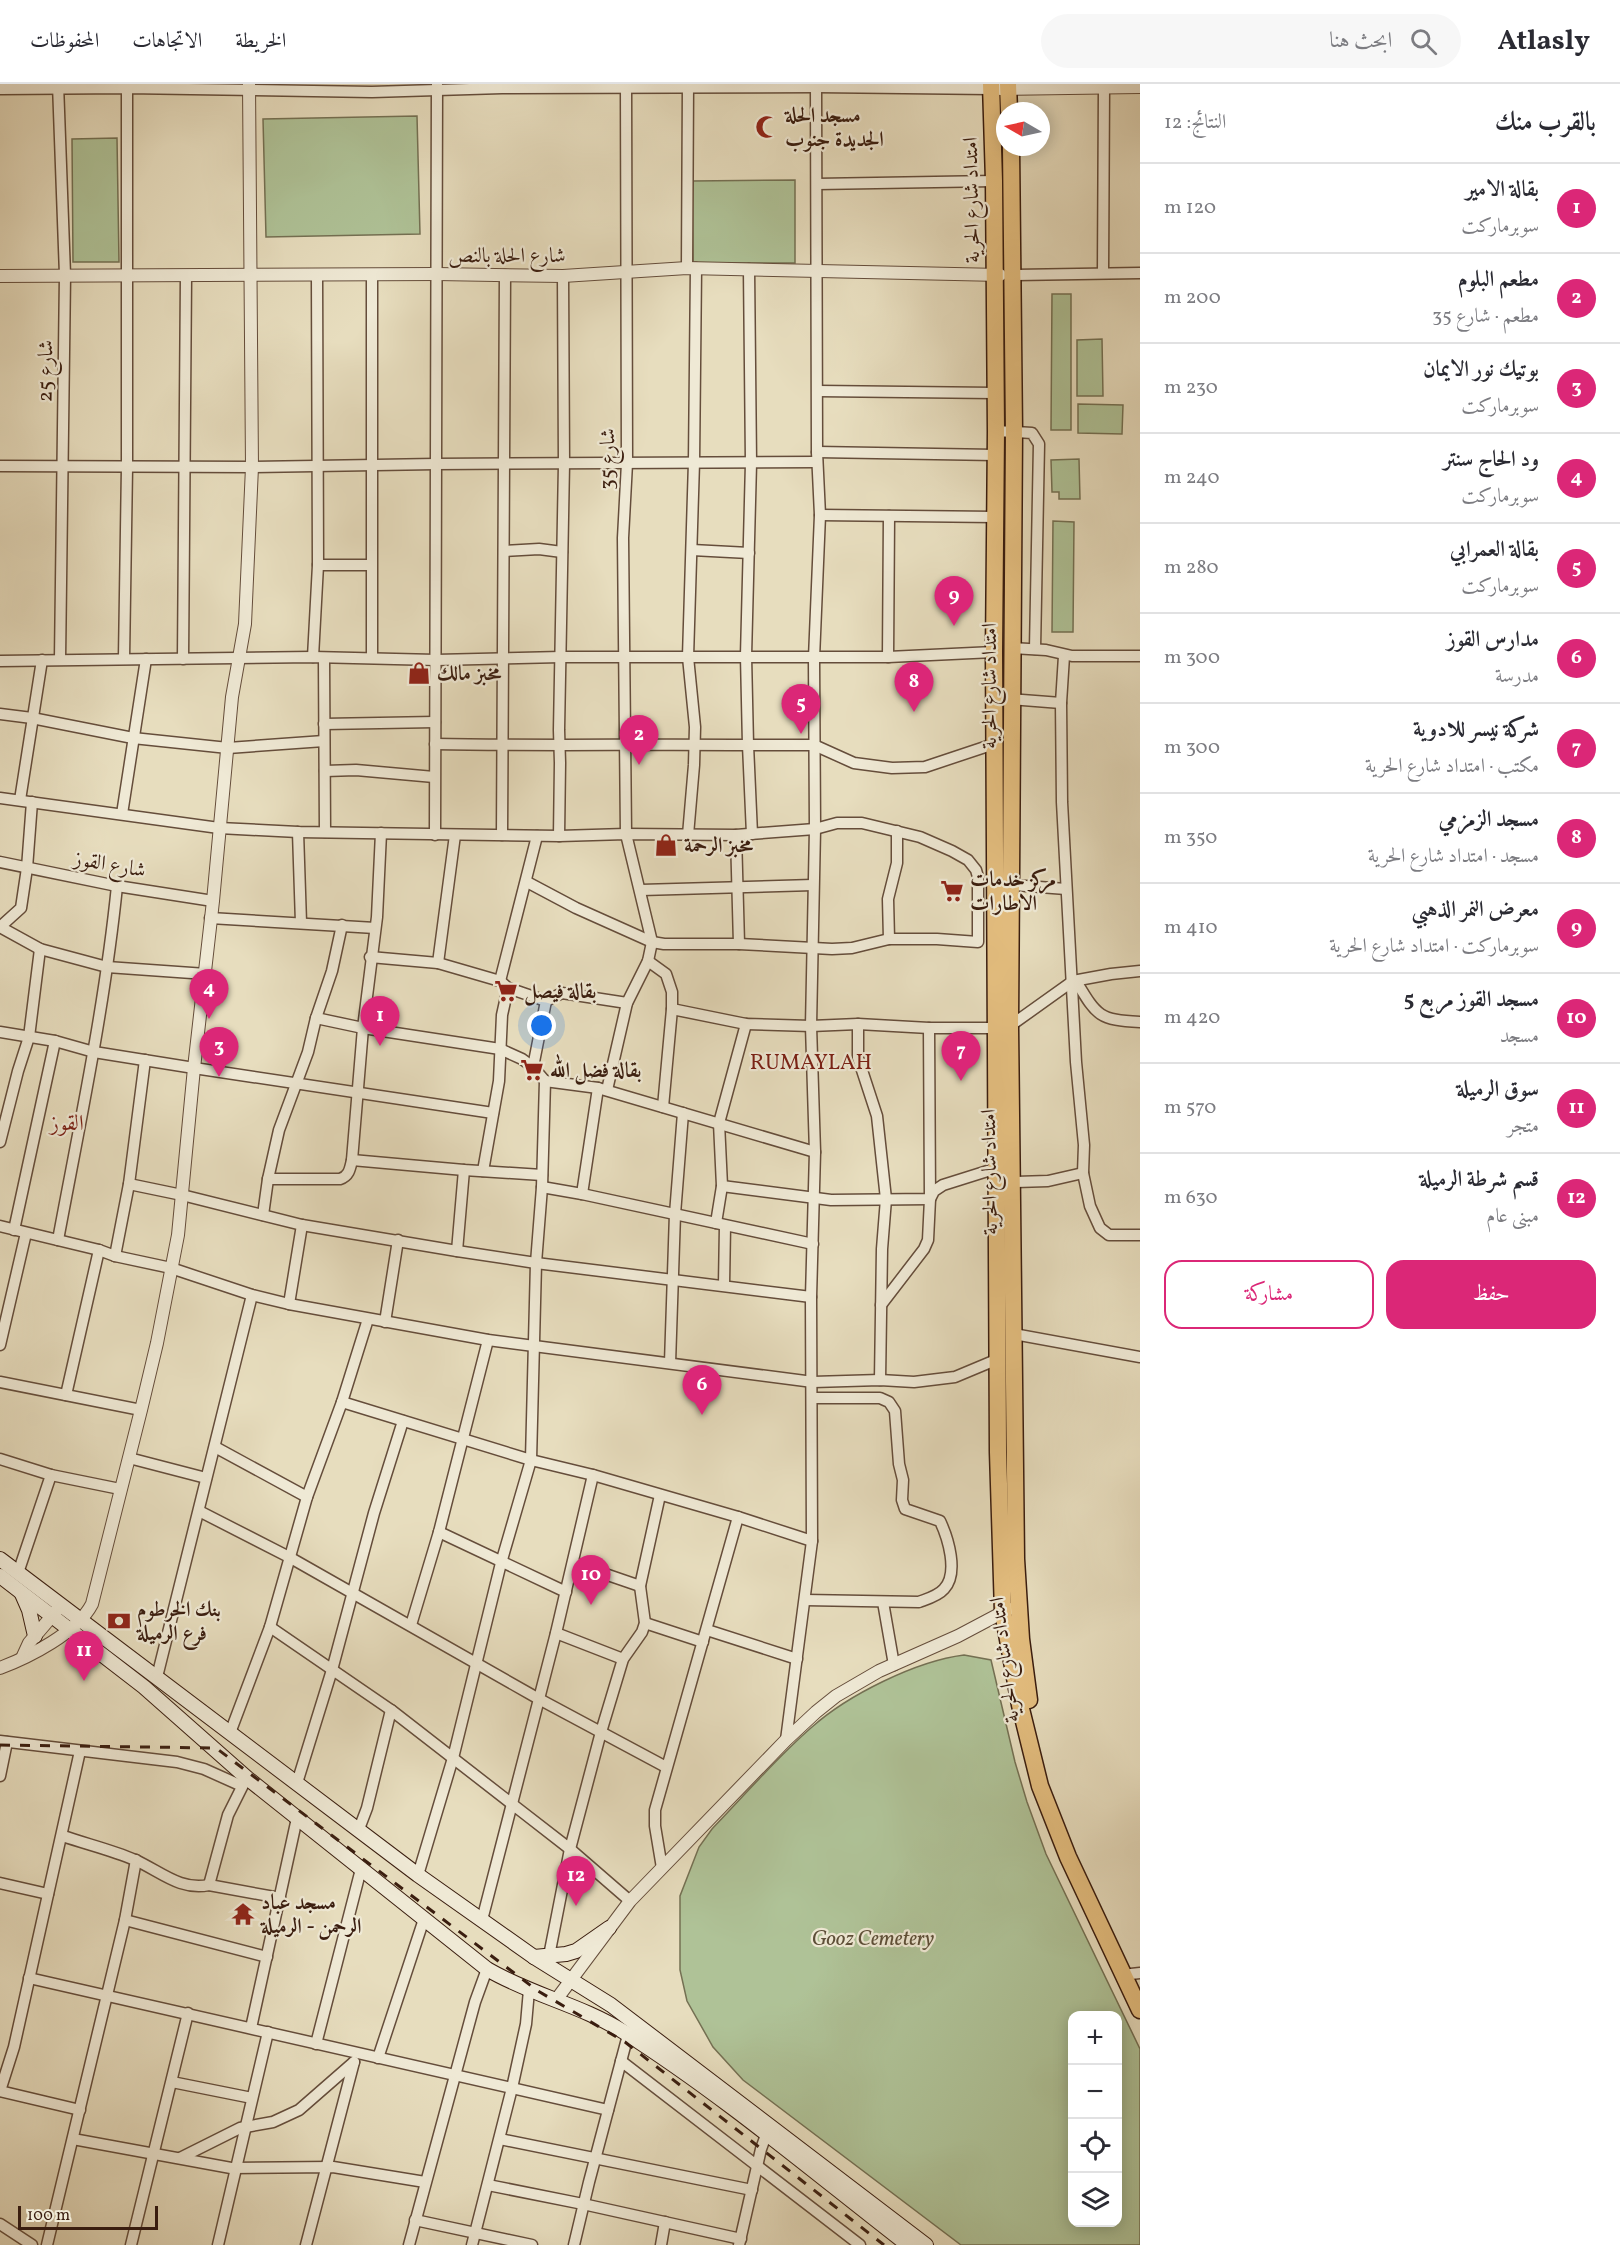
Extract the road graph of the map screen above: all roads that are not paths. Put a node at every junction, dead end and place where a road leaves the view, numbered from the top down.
1 (817, 85) edge
2 (58, 86) edge
3 (127, 86) edge
4 (184, 86) edge
5 (249, 86) edge
6 (502, 86) edge
7 (560, 86) edge
8 (626, 86) edge
9 (688, 86) edge
10 (746, 86) edge
11 (890, 86) edge
12 (991, 86) edge
13 (1071, 86) edge
14 (1122, 86) edge
15 (315, 87) edge
16 (1008, 87) edge
17 (1104, 87) junction
18 (1140, 87) edge
19 (372, 88) edge
20 (437, 88) edge
21 (0, 89) edge
22 (1009, 102) edge
23 (1011, 156) edge
24 (994, 181) junction
25 (817, 184) junction
26 (692, 268) junction
27 (749, 269) junction
28 (626, 272) junction
29 (818, 272) junction
30 (1103, 273) junction
31 (1140, 273) edge
32 (436, 274) junction
33 (65, 275) junction
34 (249, 275) junction
35 (317, 275) junction
36 (372, 275) junction
37 (505, 275) junction
38 (994, 275) junction
39 (1013, 275) junction
40 (0, 276) edge
41 (127, 276) junction
42 (186, 276) junction
43 (563, 276) junction
44 (818, 391) junction
45 (995, 393) junction
46 (996, 431) junction
47 (1014, 431) junction
48 (995, 455) junction
49 (817, 457) junction
50 (694, 462) junction
51 (627, 463) junction
52 (751, 463) junction
53 (436, 464) junction
54 (505, 464) junction
55 (564, 464) junction
56 (63, 465) junction
57 (374, 465) junction
58 (0, 466) edge
59 (185, 466) junction
60 (316, 466) junction
61 (127, 467) junction
62 (252, 467) junction
63 (820, 515) junction
64 (889, 516) junction
65 (995, 517) junction
66 (692, 550) junction
67 (504, 551) junction
68 (562, 552) junction
69 (749, 553) junction
70 (318, 565) junction
71 (371, 565) junction
72 (1011, 648) junction
73 (1035, 649) junction
74 (994, 652) junction
75 (746, 656) junction
76 (1064, 656) junction
77 (1140, 656) edge
78 (318, 657) junction
79 (372, 657) junction
80 (561, 657) junction
81 (624, 657) junction
82 (688, 657) junction
83 (888, 657) junction
84 (124, 658) junction
85 (502, 658) junction
86 (814, 658) junction
87 (60, 659) junction
88 (146, 659) junction
89 (183, 659) junction
90 (239, 659) junction
91 (42, 660) junction
92 (436, 660) junction
93 (0, 661) edge
94 (1011, 699) junction
95 (1061, 703) junction
96 (0, 714) edge
97 (32, 718) junction
98 (435, 722) junction
99 (324, 724) junction
100 (133, 738) junction
101 (324, 741) junction
102 (435, 744) junction
103 (625, 744) junction
104 (693, 744) junction
105 (994, 744) junction
106 (748, 745) junction
107 (813, 745) junction
108 (503, 746) junction
109 (559, 747) junction
110 (228, 748) junction
111 (325, 771) junction
112 (434, 777) junction
113 (0, 798) edge
114 (20, 800) junction
115 (32, 802) junction
116 (122, 814) junction
117 (219, 828) junction
118 (815, 829) junction
119 (897, 831) junction
120 (298, 832) junction
121 (326, 832) junction
122 (381, 833) junction
123 (626, 834) junction
124 (752, 834) junction
125 (435, 835) junction
126 (455, 835) junction
127 (688, 835) junction
128 (736, 835) junction
129 (502, 836) junction
130 (537, 836) junction
131 (559, 836) junction
132 (0, 862) edge
133 (1004, 862) junction
134 (27, 868) junction
135 (527, 882) junction
136 (813, 885) junction
137 (1012, 885) junction
138 (117, 886) junction
139 (736, 889) junction
140 (1066, 889) junction
141 (641, 890) junction
142 (979, 895) junction
143 (996, 900) junction
144 (213, 901) junction
145 (210, 918) junction
146 (301, 923) junction
147 (342, 925) junction
148 (0, 927) edge
149 (375, 928) junction
150 (889, 939) junction
151 (652, 942) junction
152 (978, 942) junction
153 (739, 944) junction
154 (812, 947) junction
155 (996, 947) junction
156 (40, 949) junction
157 (370, 957) junction
158 (648, 962) junction
159 (438, 963) junction
160 (107, 967) junction
161 (1140, 971) edge
162 (206, 974) junction
163 (1074, 981) junction
164 (504, 984) junction
165 (546, 1001) junction
166 (627, 1003) junction
167 (672, 1009) junction
168 (316, 1018) junction
169 (1140, 1022) edge
170 (858, 1023) junction
171 (746, 1024) junction
172 (811, 1026) junction
173 (1003, 1027) junction
174 (363, 1028) junction
175 (929, 1028) junction
176 (0, 1032) edge
177 (29, 1037) junction
178 (55, 1041) junction
179 (500, 1049) junction
180 (94, 1052) junction
181 (145, 1060) junction
182 (533, 1067) junction
183 (194, 1068) junction
184 (545, 1081) junction
185 (296, 1084) junction
186 (603, 1089) junction
187 (358, 1094) junction
188 (663, 1107) junction
189 (493, 1113) junction
190 (682, 1113) junction
191 (719, 1123) junction
192 (0, 1142) edge
193 (815, 1152) junction
194 (352, 1160) junction
195 (997, 1168) junction
196 (464, 1170) junction
197 (483, 1171) junction
198 (1083, 1173) junction
199 (542, 1175) junction
200 (268, 1179) junction
201 (1012, 1182) junction
202 (129, 1184) junction
203 (722, 1186) junction
204 (542, 1187) junction
205 (582, 1194) junction
206 (182, 1195) junction
207 (814, 1198) junction
208 (886, 1199) junction
209 (930, 1199) junction
210 (675, 1214) junction
211 (263, 1215) junction
212 (302, 1224) junction
213 (720, 1225) junction
214 (0, 1226) edge
215 (14, 1230) junction
216 (26, 1233) junction
217 (1140, 1235) edge
218 (58, 1240) junction
219 (398, 1240) junction
220 (813, 1244) junction
221 (99, 1250) junction
222 (457, 1251) junction
223 (115, 1256) junction
224 (536, 1263) junction
225 (171, 1268) junction
226 (674, 1279) junction
227 (724, 1286) junction
228 (252, 1295) junction
229 (811, 1297) junction
230 (289, 1304) junction
231 (881, 1305) junction
232 (4, 1310) edge
233 (368, 1319) junction
234 (385, 1322) junction
235 (1014, 1334) junction
236 (488, 1340) junction
237 (0, 1345) edge
238 (534, 1345) junction
239 (1140, 1357) edge
240 (998, 1359) junction
241 (670, 1363) junction
242 (880, 1380) junction
243 (0, 1382) edge
244 (813, 1382) junction
245 (66, 1395) junction
246 (812, 1398) junction
247 (342, 1402) junction
248 (141, 1410) junction
249 (403, 1421) junction
250 (464, 1440) junction
251 (215, 1447) junction
252 (129, 1458) junction
253 (0, 1459) edge
254 (531, 1460) junction
255 (51, 1474) junction
256 (593, 1475) junction
257 (206, 1478) junction
258 (120, 1489) junction
259 (660, 1495) junction
260 (308, 1497) junction
261 (199, 1511) junction
262 (738, 1516) junction
263 (439, 1532) junction
264 (812, 1540) junction
265 (289, 1557) junction
266 (0, 1559) edge
267 (501, 1563) junction
268 (573, 1563) junction
269 (18, 1573) junction
270 (0, 1576) edge
271 (640, 1586) junction
272 (21, 1592) junction
273 (566, 1592) junction
274 (353, 1593) junction
275 (805, 1600) junction
276 (883, 1602) junction
277 (1011, 1609) junction
278 (56, 1610) junction
279 (645, 1623) junction
280 (74, 1624) junction
281 (411, 1625) junction
282 (270, 1627) junction
283 (706, 1630) junction
284 (556, 1633) junction
285 (35, 1636) junction
286 (703, 1642) junction
287 (23, 1656) junction
288 (623, 1659) junction
289 (797, 1659) junction
290 (476, 1663) junction
291 (894, 1665) junction
292 (0, 1668) edge
293 (332, 1670) junction
294 (157, 1677) junction
295 (539, 1699) junction
296 (391, 1710) junction
297 (601, 1732) junction
298 (230, 1733) junction
299 (786, 1740) junction
300 (4, 1742) edge
301 (80, 1751) junction
302 (453, 1758) junction
303 (666, 1767) junction
304 (0, 1776) edge
305 (245, 1782) junction
306 (297, 1783) junction
307 (512, 1804) junction
308 (297, 1818) junction
309 (359, 1829) junction
310 (63, 1836) junction
311 (570, 1849) junction
312 (136, 1860) junction
313 (662, 1868) junction
314 (361, 1869) junction
315 (418, 1875) junction
316 (0, 1883) edge
317 (209, 1885) junction
318 (48, 1894) junction
319 (280, 1898) junction
320 (630, 1901) junction
321 (424, 1919) junction
322 (125, 1920) junction
323 (482, 1920) junction
324 (609, 1928) junction
325 (549, 1956) junction
326 (267, 1957) junction
327 (534, 1957) junction
328 (487, 1969) junction
329 (1135, 1974) edge
330 (29, 1978) junction
331 (569, 1980) junction
332 (529, 1990) junction
333 (1140, 1994) edge
334 (107, 1996) junction
335 (556, 2000) junction
336 (1140, 2010) edge
337 (188, 2013) junction
338 (251, 2028) junction
339 (268, 2032) junction
340 (628, 2035) junction
341 (316, 2044) junction
342 (355, 2058) junction
343 (378, 2058) junction
344 (621, 2061) junction
345 (455, 2075) junction
346 (172, 2082) junction
347 (512, 2088) junction
348 (0, 2091) edge
349 (252, 2098) junction
350 (80, 2110) junction
351 (608, 2110) junction
352 (245, 2127) junction
353 (766, 2135) junction
354 (73, 2139) junction
355 (500, 2139) junction
356 (154, 2152) junction
357 (180, 2158) junction
358 (596, 2158) junction
359 (325, 2166) junction
360 (757, 2167) junction
361 (235, 2168) junction
362 (424, 2182) junction
363 (488, 2185) junction
364 (752, 2190) junction
365 (583, 2204) junction
366 (415, 2220) junction
367 (665, 2222) junction
368 (0, 2224) edge
369 (475, 2233) junction
370 (740, 2242) edge
371 (33, 2245) edge
372 (47, 2245) edge
373 (131, 2245) edge
374 (218, 2245) edge
375 (306, 2245) edge
376 (409, 2245) edge
377 (472, 2245) edge
378 (532, 2245) edge
379 (574, 2245) edge
380 (661, 2245) edge
381 (860, 2245) edge
382 (908, 2245) edge
383 (926, 2245) edge

1 - 10 street
1 - 11 street
1 - 25 street
2 - 3 street
2 - 21 street
2 - 33 street, شارع 25
3 - 4 street
3 - 41 street
4 - 5 street
5 - 15 street
5 - 34 street
6 - 7 street
6 - 20 street
7 - 8 street
8 - 9 street
8 - 28 street, شارع 35
9 - 10 street
9 - 26 street
11 - 12 street
12 - 16 street
12 - 24 main road, امتداد شارع الحرية
13 - 16 street
13 - 17 street
14 - 17 street
14 - 18 street
15 - 19 street
16 - 22 main road
17 - 30 street
19 - 20 street
20 - 32 street
23 - 39 main road, امتداد شارع الحرية
24 - 25 street
24 - 38 main road, امتداد شارع الحرية
25 - 29 street
26 - 27 street, شارع الحلة بالنص
26 - 28 street, شارع الحلة بالنص
26 - 50 street
27 - 29 street, شارع الحلة بالنص
27 - 52 street
28 - 43 street, شارع الحلة بالنص
28 - 51 street, شارع 35
29 - 38 street, شارع الحلة بالنص
29 - 44 street
30 - 31 street
30 - 39 street
32 - 36 street, شارع الحلة بالنص
32 - 37 street, شارع الحلة بالنص
32 - 53 street
33 - 40 street, شارع الحلة بالنص
33 - 41 street, شارع الحلة بالنص
33 - 56 street, شارع 25
34 - 35 street, شارع الحلة بالنص
34 - 42 street, شارع الحلة بالنص
34 - 62 street
35 - 36 street, شارع الحلة بالنص
35 - 60 street
36 - 57 street
37 - 43 street, شارع الحلة بالنص
37 - 54 street
38 - 39 street, شارع الحلة بالنص
38 - 45 main road, امتداد شارع الحرية
39 - 47 main road, امتداد شارع الحرية
41 - 42 street, شارع الحلة بالنص
41 - 61 street
42 - 59 street
43 - 55 street
44 - 45 street
44 - 49 street
45 - 46 main road, امتداد شارع الحرية
46 - 47 street
46 - 48 main road, امتداد شارع الحرية
47 - 72 main road, امتداد شارع الحرية
47 - 73 street
48 - 49 street
48 - 65 main road, امتداد شارع الحرية
49 - 52 street
49 - 63 street
50 - 51 street
50 - 52 street
50 - 66 street
51 - 55 street
51 - 81 street, شارع 35
52 - 69 street
53 - 54 street
53 - 57 street
53 - 92 street
54 - 55 street
54 - 67 street
55 - 68 street
56 - 58 street
56 - 61 street
56 - 87 street, شارع 25
57 - 60 street
57 - 71 street
59 - 61 street
59 - 62 street
59 - 89 street
60 - 62 street
60 - 70 street
61 - 84 street
62 - 90 street
63 - 64 street
63 - 86 street
64 - 65 street
64 - 83 street
65 - 74 main road, امتداد شارع الحرية
66 - 69 street
66 - 82 street
67 - 68 street
67 - 85 street
68 - 80 street
69 - 75 street
70 - 71 street
70 - 78 street
71 - 79 street
72 - 73 street
72 - 94 main road, امتداد شارع الحرية
73 - 76 street
74 - 83 street
74 - 105 main road, امتداد شارع الحرية
75 - 82 street
75 - 86 street
75 - 106 street
76 - 77 street
76 - 95 street
78 - 79 street
78 - 90 street
78 - 99 street
79 - 92 street
80 - 81 street
80 - 85 street
80 - 109 street
81 - 82 street
81 - 103 street, شارع 35
82 - 104 street
83 - 86 street
84 - 87 street
84 - 88 street
85 - 92 street
85 - 108 street
86 - 107 street
87 - 91 street
88 - 89 street
88 - 100 street
89 - 90 street
90 - 110 street
91 - 93 street
91 - 97 street
92 - 98 street
94 - 95 street
94 - 133 main road, امتداد شارع الحرية
95 - 140 street
96 - 97 street
97 - 100 street
97 - 114 street
98 - 99 street
98 - 102 street
99 - 101 street
100 - 110 street
100 - 116 street
101 - 110 street
101 - 111 street
102 - 108 street
102 - 112 street
103 - 104 street
103 - 109 street
103 - 123 street, شارع 35
104 - 106 street
104 - 127 street
105 - 107 street
105 - 133 main road, امتداد شارع الحرية
106 - 107 street
106 - 124 street
107 - 118 street
108 - 109 street
108 - 129 street
109 - 131 street
110 - 117 street
111 - 112 street
111 - 121 street
112 - 125 street
113 - 114 street
114 - 115 street
115 - 116 street
115 - 134 street
116 - 117 street
117 - 120 street
117 - 144 street
118 - 119 street
118 - 124 street
118 - 136 street
119 - 142 street
119 - 150 street
120 - 121 street
120 - 146 street
121 - 122 street
122 - 125 street
122 - 149 street
123 - 127 street
123 - 131 street
123 - 141 street, شارع 35
124 - 128 street
125 - 126 street
126 - 129 street
126 - 159 street
127 - 128 street
128 - 139 street
129 - 130 street
130 - 131 street
130 - 135 street
132 - 134 street, شارع القوز
133 - 137 main road, امتداد شارع الحرية
133 - 143 main road, امتداد شارع الحرية
134 - 138 street, شارع القوز
134 - 148 street
135 - 151 street
135 - 164 street
136 - 139 street
136 - 154 street
137 - 140 street
137 - 173 main road, امتداد شارع الحرية
138 - 144 street, شارع القوز
138 - 160 street
139 - 141 street
139 - 153 street
140 - 163 street
141 - 151 street, شارع 35
142 - 143 street
142 - 152 street
143 - 155 main road, امتداد شارع الحرية
144 - 145 street
145 - 146 street
145 - 162 street
146 - 147 street
147 - 149 street
147 - 168 street
148 - 156 street
149 - 157 street
150 - 152 street
150 - 154 street
151 - 153 street
151 - 158 street
152 - 155 street
153 - 154 street
154 - 172 street
155 - 173 main road, امتداد شارع الحرية
156 - 160 street
156 - 177 street
157 - 159 street
157 - 174 street
158 - 166 street
158 - 167 street
159 - 164 street
160 - 162 street
160 - 180 street
161 - 163 street
162 - 183 street
163 - 169 street
163 - 173 street
163 - 198 street
164 - 165 street
164 - 179 street
165 - 166 street
165 - 182 street
166 - 186 street
167 - 171 street
167 - 188 street
168 - 174 street
168 - 185 street
170 - 172 street
170 - 175 street
170 - 208 street
171 - 172 street
171 - 191 street
172 - 193 street
173 - 175 street
173 - 195 main road, امتداد شارع الحرية
173 - 201 main road, امتداد شارع الحرية
174 - 179 street
174 - 187 street
175 - 209 street
176 - 177 street
177 - 178 street
177 - 192 street
178 - 180 street
178 - 215 street
179 - 182 street
179 - 189 street
180 - 181 street
180 - 218 street
181 - 183 street
181 - 202 street
182 - 184 street
183 - 185 street
183 - 206 street
184 - 186 street
184 - 199 street
185 - 187 street
185 - 200 street
186 - 188 street
186 - 205 street
187 - 189 street
187 - 194 street
188 - 190 street
189 - 197 street
190 - 191 street
190 - 210 street
191 - 193 street
191 - 203 street
193 - 207 street
194 - 196 street
194 - 200 street
195 - 209 street
195 - 240 main road, امتداد شارع الحرية
196 - 197 street
196 - 222 street
197 - 199 street
198 - 201 street
198 - 217 street
199 - 204 street
200 - 211 street
201 - 235 main road, امتداد شارع الحرية
202 - 206 street
202 - 223 street
203 - 207 street
203 - 213 street
204 - 205 street
204 - 224 street
205 - 210 street
206 - 211 street
206 - 225 street
207 - 208 street
207 - 220 street
208 - 209 street
208 - 231 street
209 - 231 street
210 - 213 street
210 - 226 street
211 - 212 street
212 - 219 street
212 - 230 street
213 - 220 street
213 - 227 street
214 - 215 street
215 - 216 street
216 - 218 street
216 - 232 street
218 - 221 street
219 - 222 street
219 - 234 street
220 - 229 street
221 - 223 street
221 - 245 street
222 - 224 street
223 - 225 street
224 - 226 street
224 - 238 street
225 - 228 street
225 - 248 street
226 - 227 street
226 - 241 street
227 - 229 street
228 - 230 street
228 - 251 street
229 - 244 street
230 - 233 street
231 - 242 street
232 - 237 street
233 - 234 street
233 - 247 street
234 - 236 street
235 - 239 street
235 - 277 main road, امتداد شارع الحرية
236 - 238 street
236 - 250 street
238 - 241 street
238 - 254 street
240 - 242 street
240 - 277 main road, امتداد شارع الحرية
241 - 244 street
242 - 244 street
243 - 245 street
244 - 246 street
245 - 248 street
246 - 264 street
246 - 276 street
247 - 249 street
247 - 260 street
248 - 252 street
249 - 250 street
249 - 274 street
250 - 254 street
250 - 263 street
251 - 257 street
251 - 260 street
252 - 257 street
252 - 258 street
253 - 255 street
254 - 256 street
254 - 267 street
255 - 258 street
255 - 269 street
256 - 259 street
256 - 268 street
257 - 261 street
258 - 280 street
259 - 262 street
259 - 271 street
260 - 265 street
261 - 265 street
261 - 294 street
262 - 264 street
262 - 283 street
263 - 267 street
263 - 281 street
264 - 275 street
265 - 274 street
265 - 282 street
266 - 269 main road
267 - 273 street
267 - 290 street
268 - 271 street
268 - 273 street
269 - 278 main road
270 - 272 main road
271 - 279 street
272 - 278 main road
272 - 285 main road
273 - 284 street
274 - 281 street
274 - 293 street
275 - 276 street
275 - 289 street
276 - 291 street
277 - 291 street
277 - 329 main road, امتداد شارع الحرية
277 - 336 main road
278 - 280 main road
278 - 285 street
279 - 286 street
279 - 288 street
280 - 287 street
280 - 294 main road
280 - 305 main road
281 - 290 street
282 - 293 street
282 - 298 street
283 - 286 street
283 - 289 street
284 - 288 street
284 - 295 street
285 - 287 street
286 - 303 street
287 - 292 street
288 - 297 street
289 - 299 street
290 - 295 street
290 - 302 street
291 - 299 street
293 - 296 street
293 - 306 street
294 - 298 main road
295 - 297 street
295 - 307 street
296 - 302 street
296 - 309 street
297 - 303 street
297 - 311 street
298 - 306 main road
299 - 313 street
300 - 301 street
300 - 304 street
301 - 305 street
301 - 310 street
302 - 307 street
302 - 315 street
303 - 313 street
305 - 308 main road
305 - 317 street
306 - 309 main road
307 - 311 street
307 - 323 street
308 - 314 main road
308 - 319 street
309 - 315 main road
310 - 312 street
310 - 318 street
311 - 320 street
311 - 325 street
312 - 317 street
312 - 322 street
313 - 320 street
314 - 321 main road
314 - 341 street
315 - 323 main road
316 - 318 street
317 - 319 street
318 - 330 street
319 - 326 street
320 - 324 street
321 - 328 main road
321 - 343 street
322 - 326 street
322 - 334 street
323 - 327 main road
324 - 325 main road
324 - 331 street
325 - 327 main road
326 - 338 street
327 - 331 main road
328 - 332 main road
328 - 345 street
329 - 333 main road, امتداد شارع الحرية
330 - 334 street
330 - 348 street
331 - 335 street
331 - 383 main road
332 - 335 main road
332 - 347 street
334 - 337 street
334 - 350 street
335 - 340 main road
337 - 338 street
337 - 346 street
338 - 339 street
339 - 341 street
339 - 349 street
340 - 344 street
340 - 353 main road
341 - 342 street
342 - 343 street
342 - 352 street
342 - 359 street
343 - 345 street
344 - 351 street
344 - 360 street
345 - 347 street
345 - 362 street
346 - 349 street
346 - 356 street
347 - 351 street
347 - 355 street
348 - 350 street
349 - 352 street
350 - 354 street
351 - 358 street
352 - 357 street
352 - 361 street
353 - 360 street
353 - 382 main road
354 - 356 street
354 - 372 street
355 - 358 street
355 - 363 street
356 - 357 street
356 - 373 street
357 - 361 street
358 - 364 street
358 - 365 street
359 - 361 street
359 - 362 street
359 - 375 street
360 - 364 street
360 - 381 street
361 - 374 street
362 - 366 street
363 - 365 street
363 - 369 street
364 - 370 street
365 - 367 street
365 - 379 street
366 - 369 street
366 - 376 street
367 - 370 street
367 - 380 street
368 - 371 street
369 - 377 street
369 - 378 street

